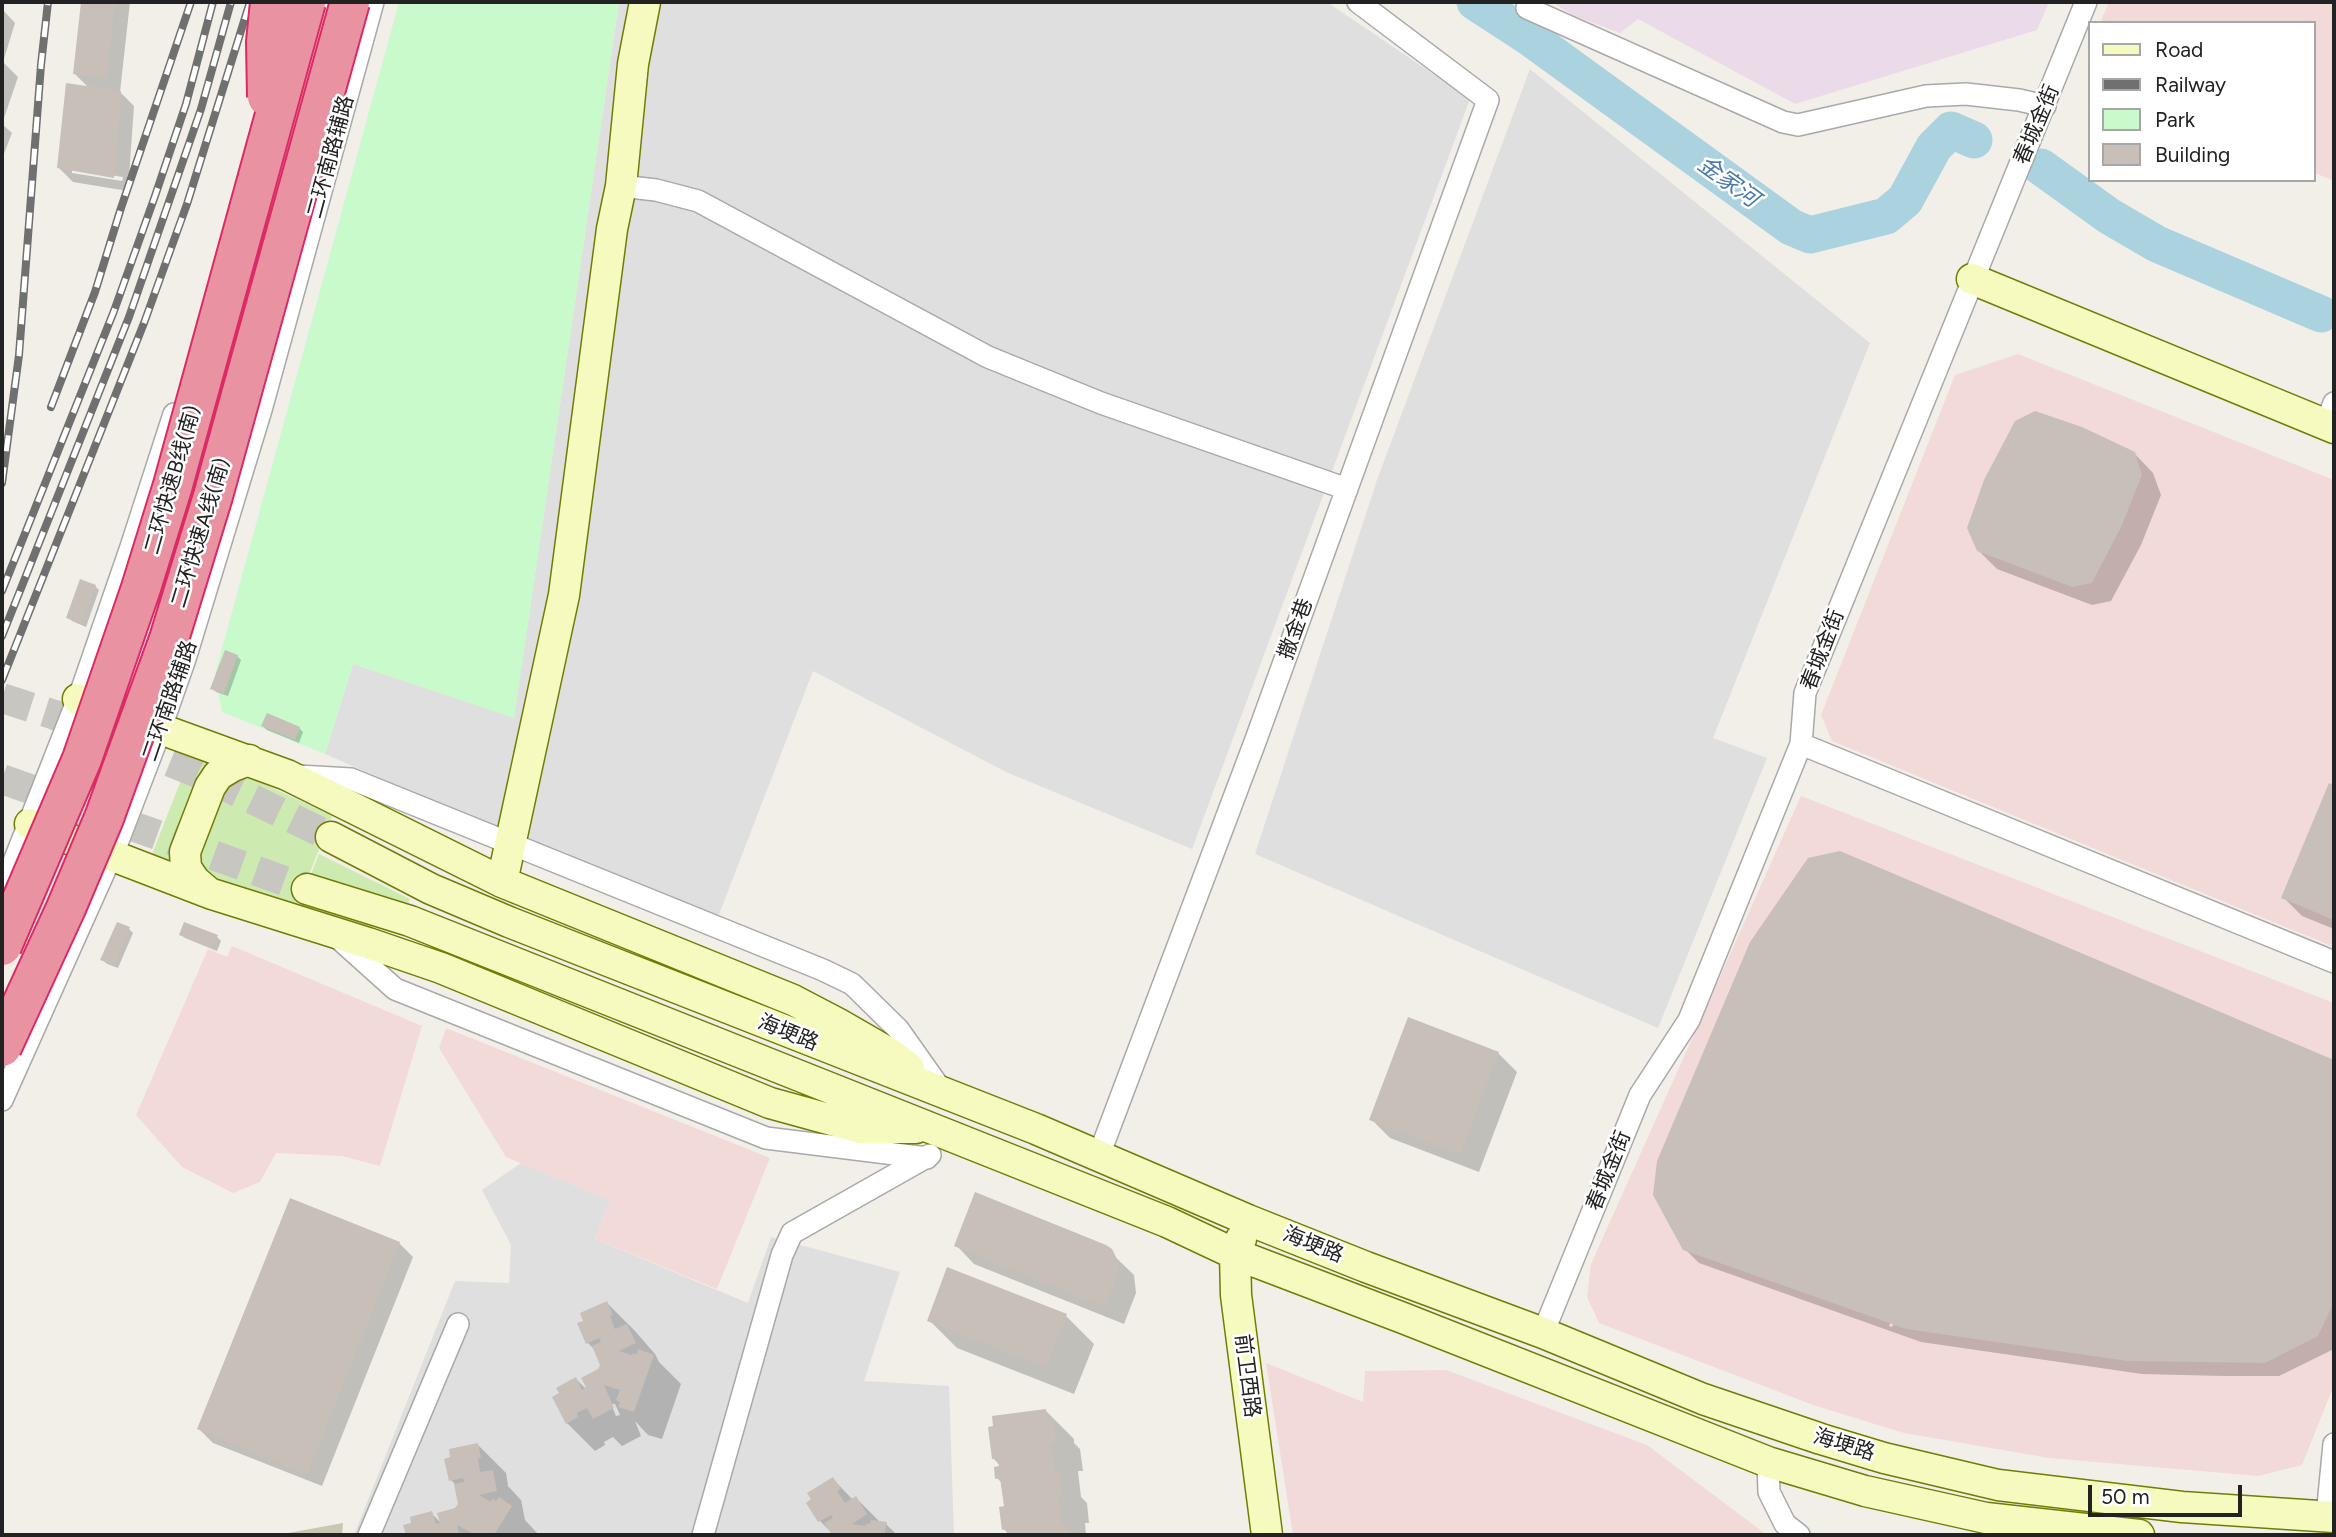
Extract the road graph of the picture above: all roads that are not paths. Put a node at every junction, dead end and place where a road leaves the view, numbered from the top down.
1 (270, 2) edge
2 (278, 2) edge
3 (306, 2) edge
4 (350, 2) edge
5 (373, 2) edge
6 (645, 2) edge
7 (1358, 2) edge
8 (2086, 2) edge
9 (1527, 8) dead end
10 (2045, 106) junction
11 (621, 186) junction
12 (253, 194) junction
13 (1972, 278) junction
14 (2331, 418) edge
15 (1347, 489) junction
16 (78, 699) junction
17 (161, 729) junction
18 (1801, 744) junction
19 (249, 760) junction
20 (287, 775) junction
21 (30, 824) junction
22 (331, 837) tunnel mouth
23 (512, 843) junction
24 (111, 856) junction
25 (502, 882) junction
26 (307, 889) tunnel mouth
27 (2, 892) edge
28 (212, 894) junction
29 (330, 931) junction
30 (2, 946) edge
31 (2334, 962) edge
32 (2, 1046) edge
33 (946, 1095) junction
34 (2, 1100) edge
35 (940, 1131) junction
36 (1099, 1155) junction
37 (927, 1158) junction
38 (1248, 1220) junction
39 (1235, 1254) junction
40 (458, 1324) dead end
41 (1543, 1333) junction
42 (2334, 1444) edge
43 (1768, 1462) junction
44 (2331, 1517) edge
45 (2041, 1530) edge
46 (369, 1535) edge
47 (704, 1535) edge
48 (1267, 1535) edge
49 (1798, 1535) edge
50 (2139, 1535) edge

1 - 12 highway, bridge
2 - 16 street
3 - 12 highway, 二环快速B线(南), bridge
4 - 32 highway, 二环快速A线(南), bridge
5 - 17 street, 二环南路辅路
6 - 11 main road
7 - 15 street, 撒金巷
8 - 10 street, 春城金街
9 - 10 street
10 - 13 street, 春城金街
11 - 15 street
11 - 23 main road
12 - 30 highway, 二环快速B线(南), bridge
13 - 14 main road
13 - 18 street, 春城金街
15 - 36 street, 撒金巷
16 - 17 main road
16 - 21 street
17 - 19 main road
17 - 24 street, 二环南路辅路
18 - 31 street
18 - 41 street, 春城金街
19 - 20 main road
19 - 28 main road
20 - 23 street
20 - 25 main road
21 - 24 main road
21 - 27 street
22 - 33 main road, 海埂路
23 - 25 main road
23 - 33 street
24 - 28 main road
24 - 34 street, 二环南路辅路
25 - 33 main road
26 - 35 main road, 海埂路
28 - 29 main road
29 - 35 main road
29 - 37 street
33 - 36 main road, 海埂路
35 - 37 street
35 - 39 main road, 海埂路
36 - 38 main road, 海埂路
37 - 47 street
38 - 39 main road, 前卫西路
38 - 41 main road, 海埂路
39 - 43 main road, 海埂路
39 - 48 main road, 前卫西路
40 - 46 street
41 - 44 main road, 海埂路
42 - 44 street
43 - 45 main road, 海埂路
43 - 49 street
45 - 50 main road, 海埂路

